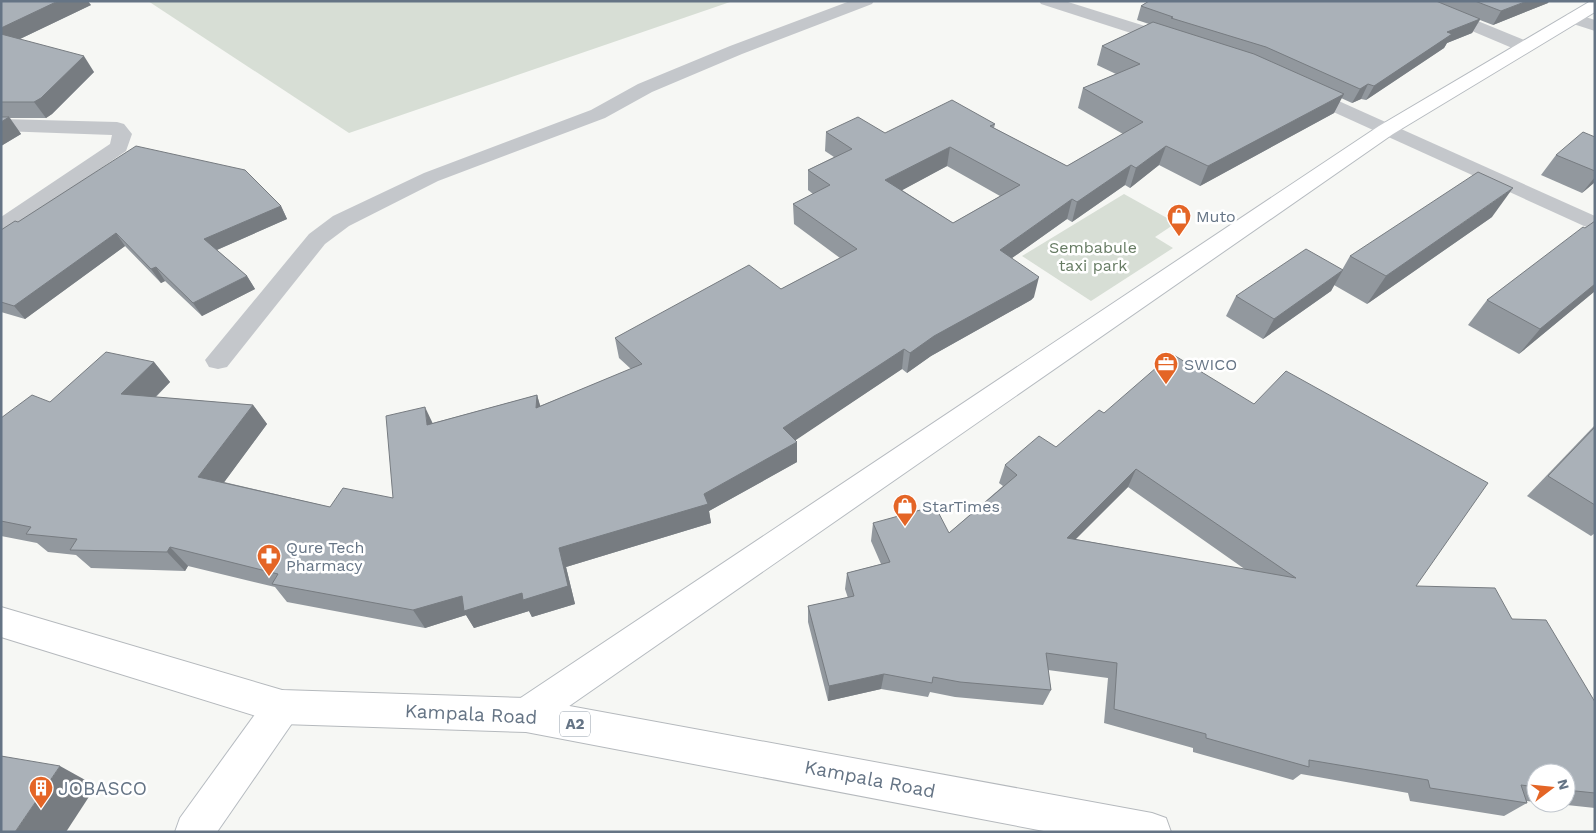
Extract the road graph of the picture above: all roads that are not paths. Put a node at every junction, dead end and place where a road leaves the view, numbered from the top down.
1 (866, 1) edge
2 (1047, 1) edge
3 (1414, 1) edge
4 (1595, 5) edge
5 (1584, 22) edge
6 (1188, 45) edge
7 (1523, 46) junction
8 (1288, 84) edge
9 (1, 126) edge
10 (1386, 130) junction
11 (1595, 224) edge
12 (1, 227) edge
13 (218, 360) dead end
14 (1, 622) edge
15 (282, 706) junction
16 (526, 715) junction
17 (194, 832) edge
18 (1152, 832) edge

1 - 13 street
2 - 6 street
3 - 7 street
4 - 5 main road
5 - 7 main road
7 - 10 main road
8 - 10 street
9 - 12 street
10 - 11 street
10 - 16 main road
14 - 15 main road, Kampala Road / A2
15 - 16 main road, Kampala Road / A2
15 - 17 main road
16 - 18 main road, Kampala Road / A2

